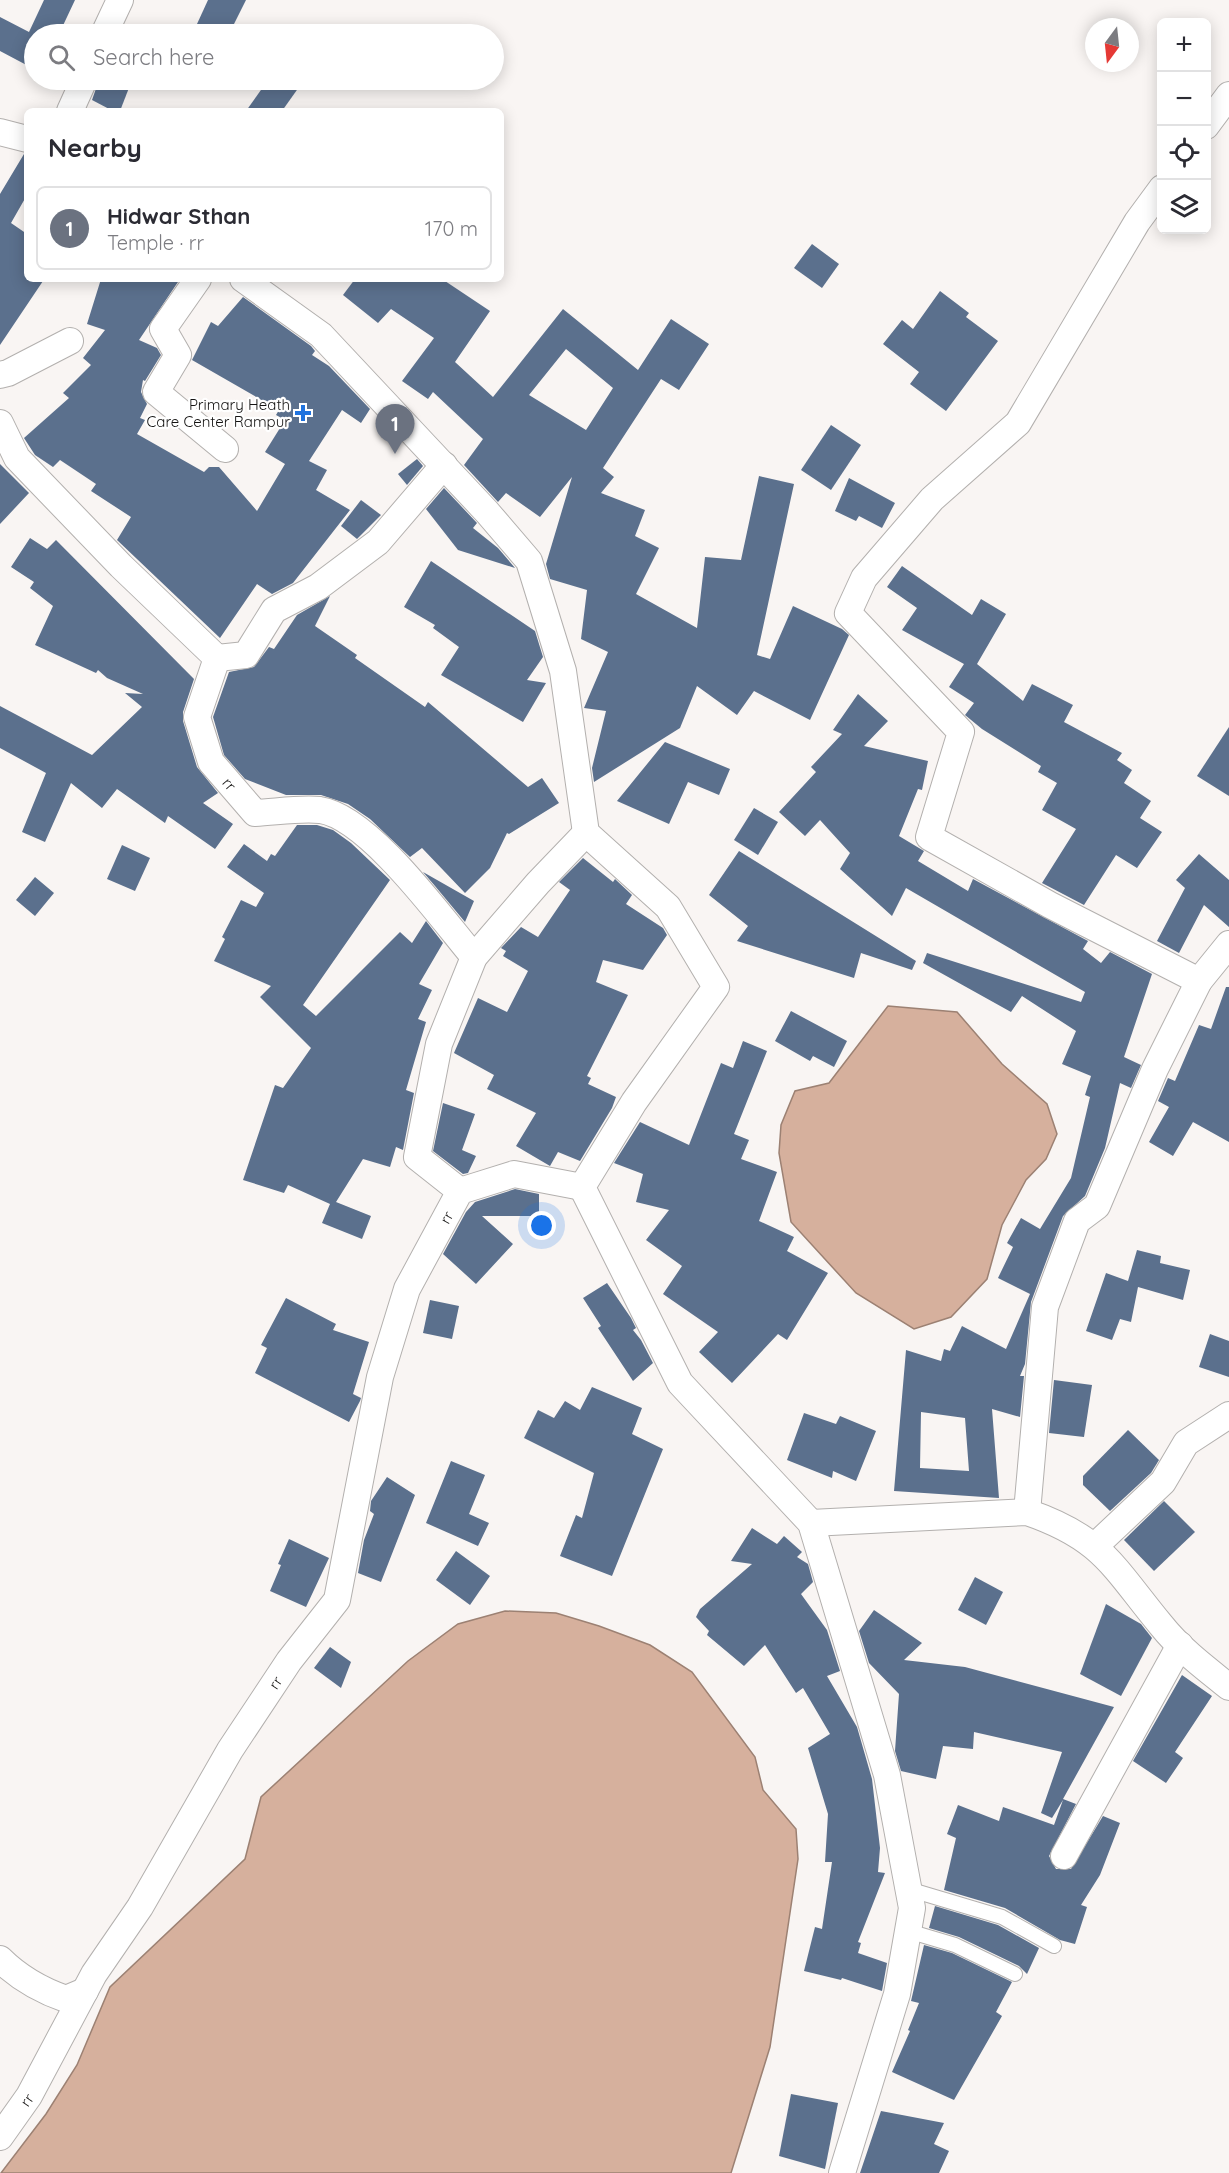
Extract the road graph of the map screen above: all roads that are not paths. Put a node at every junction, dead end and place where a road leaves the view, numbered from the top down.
1 (120, 0) edge
2 (109, 24) edge
3 (79, 90) edge
4 (1229, 95) edge
5 (71, 108) edge
6 (1211, 119) edge
7 (0, 132) edge
8 (24, 138) edge
9 (1157, 194) edge
10 (196, 282) edge
11 (247, 282) edge
12 (70, 341) dead end
13 (0, 375) edge
14 (0, 423) edge
15 (225, 449) dead end
16 (444, 465) junction
17 (217, 658) junction
18 (586, 833) junction
19 (1225, 952) edge
20 (474, 957) junction
21 (1199, 981) junction
22 (582, 1187) junction
23 (460, 1191) junction
24 (1229, 1415) edge
25 (1027, 1512) junction
26 (811, 1523) junction
27 (1095, 1546) junction
28 (1180, 1645) junction
29 (1229, 1687) edge
30 (1064, 1856) dead end
31 (909, 1889) junction
32 (908, 1931) junction
33 (1054, 1946) dead end
34 (0, 1959) edge
35 (1015, 1974) dead end
36 (85, 1991) junction
37 (0, 2137) edge
38 (842, 2173) edge

1 - 2 street
3 - 5 street
4 - 6 street
7 - 8 street
9 - 21 street
10 - 15 street
11 - 16 street
12 - 13 street
14 - 17 street
16 - 17 street
16 - 18 street
17 - 20 street, rr
18 - 20 street
18 - 22 street
19 - 21 street
20 - 23 street
21 - 25 street
22 - 23 street
22 - 26 street
23 - 36 street, rr
24 - 27 street
25 - 26 street
25 - 27 street
26 - 31 street
27 - 28 street
28 - 29 street
28 - 30 street
31 - 32 street
31 - 33 lane
32 - 35 lane
32 - 38 street
34 - 36 street
36 - 37 street, rr

